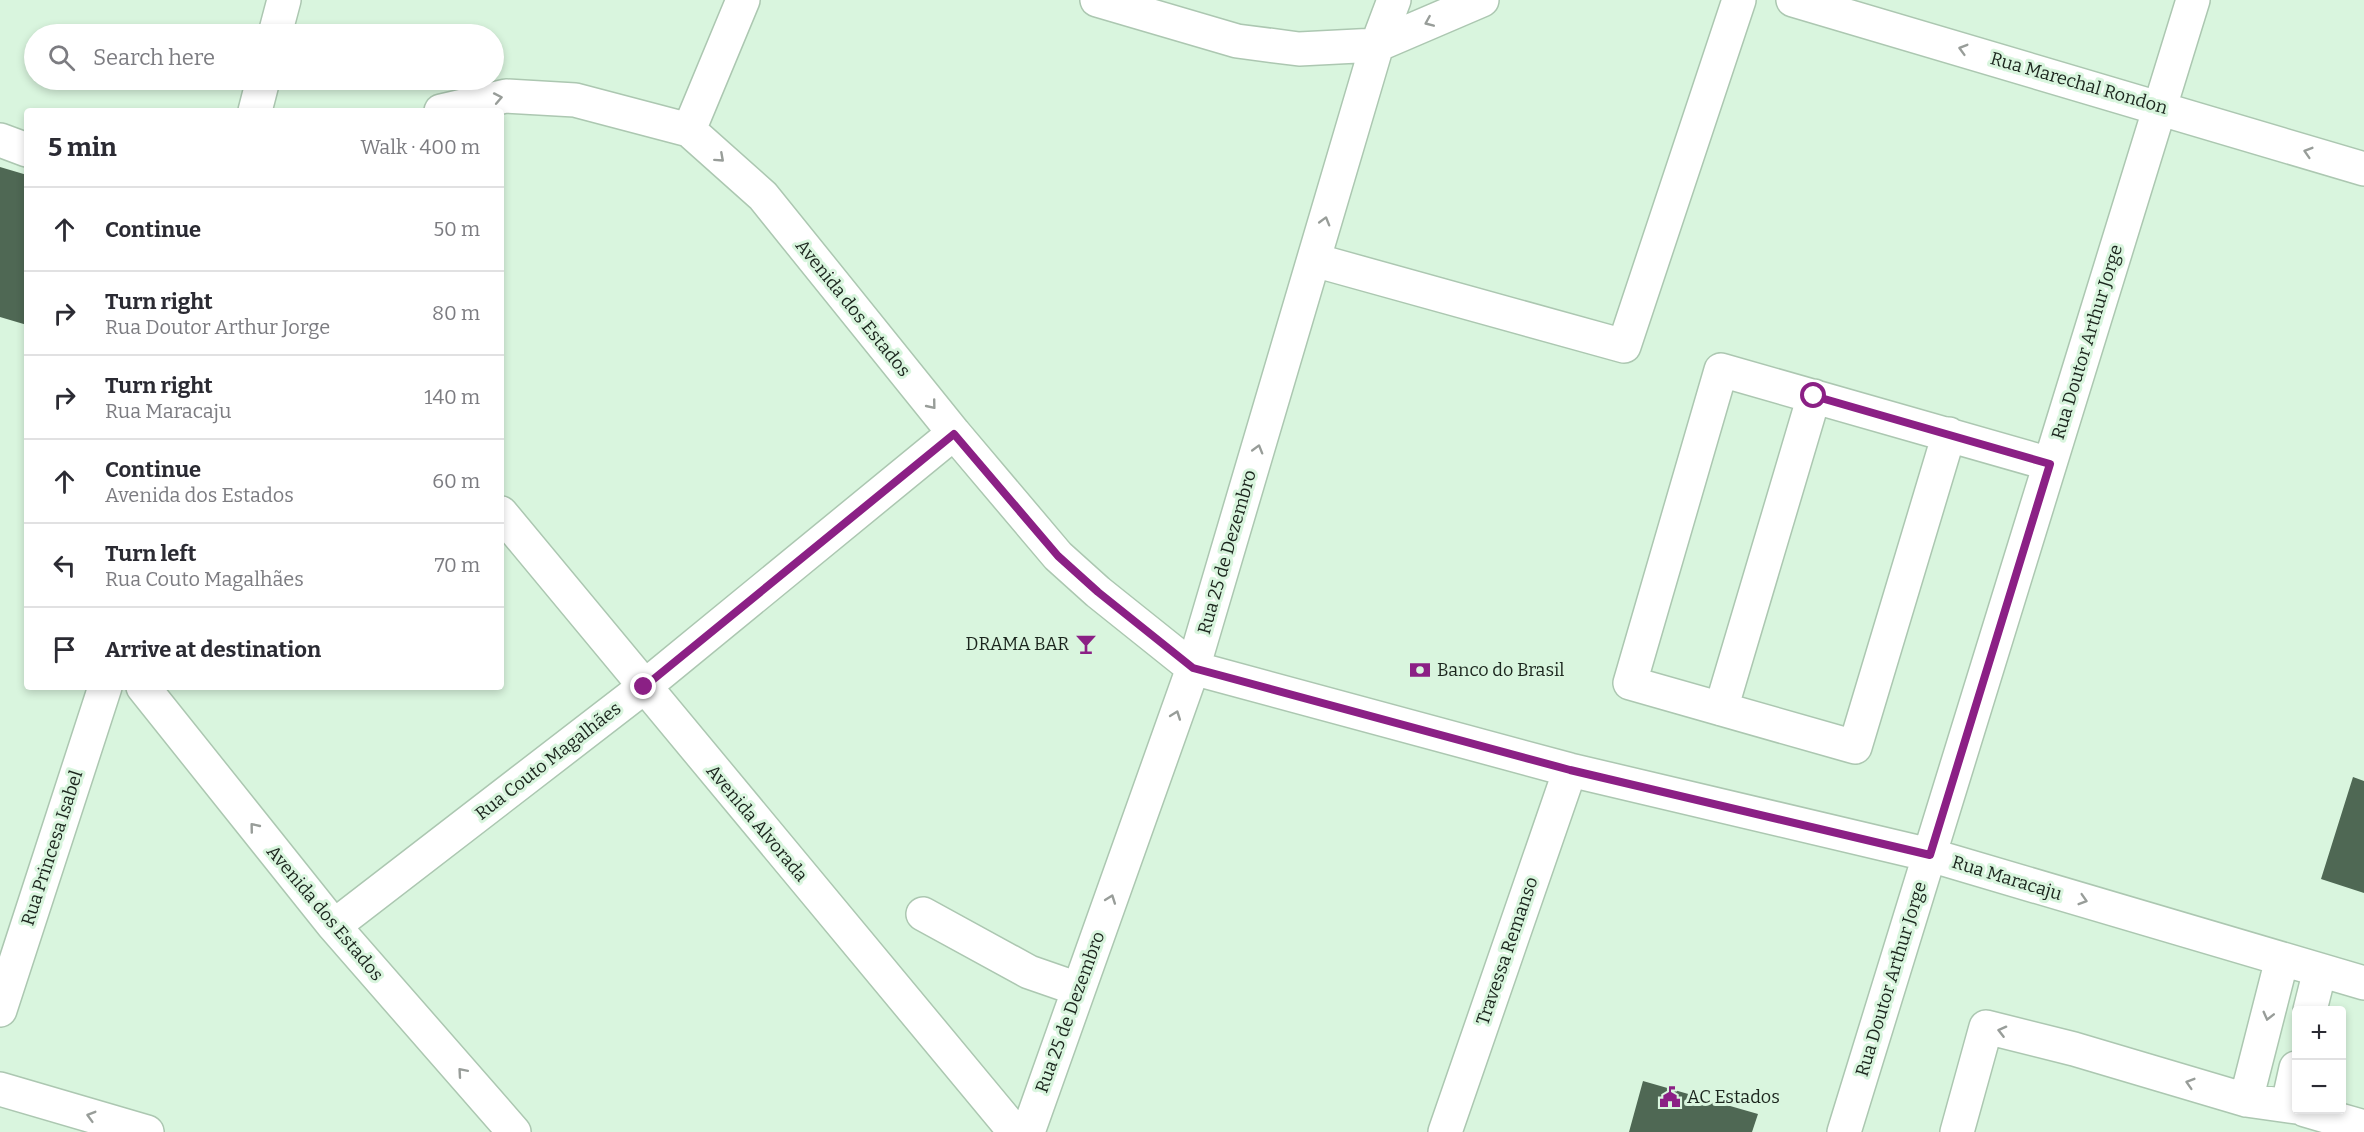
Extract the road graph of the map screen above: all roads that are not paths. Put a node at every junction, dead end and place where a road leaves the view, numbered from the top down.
1 (284, 0) edge
2 (743, 0) edge
3 (1097, 0) edge
4 (1394, 0) edge
5 (1482, 0) edge
6 (1739, 0) edge
7 (1793, 0) edge
8 (2193, 0) edge
9 (278, 24) edge
10 (1377, 45) junction
11 (260, 90) edge
12 (2160, 107) junction
13 (256, 108) edge
14 (454, 108) edge
15 (689, 130) junction
16 (0, 140) edge
17 (24, 149) edge
18 (2364, 169) edge
19 (1314, 260) junction
20 (1814, 396) junction
21 (954, 434) junction
22 (1949, 434) junction
23 (2050, 464) junction
24 (504, 517) edge
25 (1193, 668) junction
26 (644, 687) junction
27 (104, 690) edge
28 (145, 690) edge
29 (1721, 709) junction
30 (1570, 770) junction
31 (1930, 855) junction
32 (923, 914) dead end
33 (334, 926) junction
34 (2282, 959) junction
35 (2320, 970) junction
36 (2364, 984) edge
37 (1078, 989) junction
38 (2311, 1006) edge
39 (0, 1010) edge
40 (0, 1089) edge
41 (2246, 1100) junction
42 (2292, 1106) edge
43 (2320, 1114) edge
44 (2364, 1127) edge
45 (147, 1132) edge
46 (514, 1132) edge
47 (1015, 1132) edge
48 (1028, 1132) edge
49 (1445, 1132) edge
50 (1844, 1132) edge
51 (1957, 1132) edge

1 - 9 street
2 - 15 street
3 - 10 street
4 - 10 street, Rua 25 de Dezembro
5 -> 10 street
6 - 19 street
12 -> 7 street, Rua Marechal Rondon
8 - 12 street, Rua Doutor Arthur Jorge
19 -> 10 street, Rua 25 de Dezembro
11 - 13 street
18 -> 12 street, Rua Marechal Rondon
12 - 23 street, Rua Doutor Arthur Jorge
14 -> 15 street, Avenida dos Estados
15 -> 21 street, Avenida dos Estados
16 - 17 street
25 -> 19 street, Rua 25 de Dezembro
20 - 22 street
20 - 29 street
20 - 29 street
21 - 25 street, Avenida dos Estados
21 - 26 street, Rua Couto Magalhães
22 - 23 street
22 - 29 street
23 - 31 street, Rua Doutor Arthur Jorge
24 - 26 street, Avenida Alvorada
25 - 30 street, Rua Maracaju
37 -> 25 street, Rua 25 de Dezembro
26 - 33 street, Rua Couto Magalhães
26 - 47 street, Avenida Alvorada
27 - 39 street, Rua Princesa Isabel
33 -> 28 street, Avenida dos Estados
30 - 31 street, Rua Maracaju
30 - 49 street, Travessa Remanso
31 -> 34 street, Rua Maracaju
31 - 50 street, Rua Doutor Arthur Jorge
32 - 37 street
46 -> 33 street, Avenida dos Estados
34 - 35 street, Rua Maracaju
34 -> 41 street
35 - 36 street, Rua Maracaju
35 - 38 street
37 - 48 street, Rua 25 de Dezembro
45 -> 40 street
41 - 42 street
41 -> 51 street
43 - 44 street

